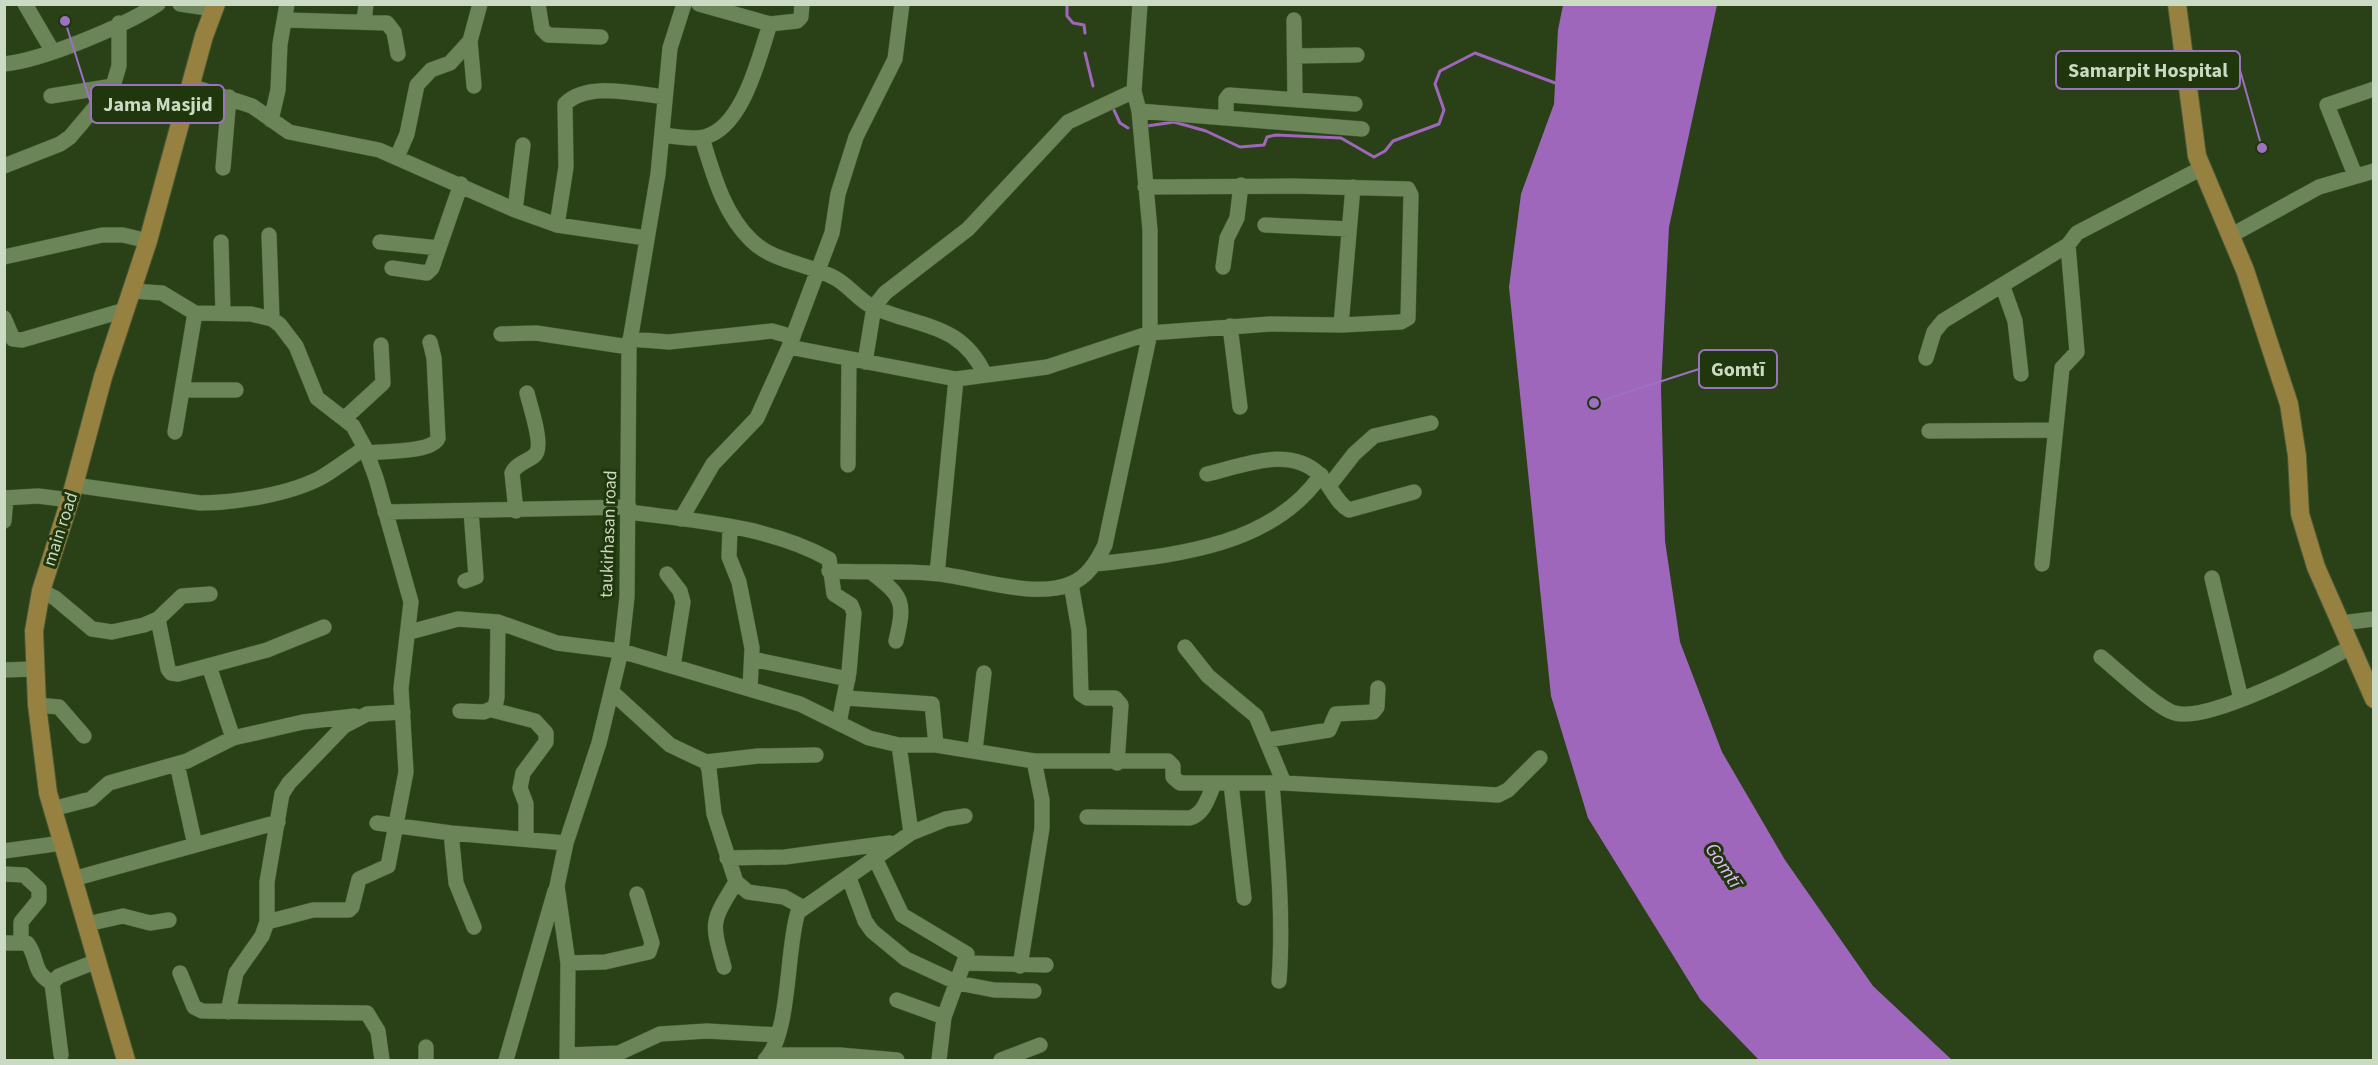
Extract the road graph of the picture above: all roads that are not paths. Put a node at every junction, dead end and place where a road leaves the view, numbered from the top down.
1 (25, 4) edge
2 (158, 4) edge
3 (180, 4) edge
4 (287, 4) edge
5 (366, 4) edge
6 (480, 4) edge
7 (538, 4) edge
8 (684, 4) edge
9 (699, 4) edge
10 (802, 4) edge
11 (902, 4) edge
12 (1140, 4) edge
13 (2177, 4) edge
14 (215, 7) edge
15 (286, 20) junction
16 (1294, 20) dead end
17 (364, 22) junction
18 (119, 23) junction
19 (770, 24) junction
20 (601, 37) dead end
21 (470, 41) junction
22 (53, 52) junction
23 (398, 54) dead end
24 (1357, 55) dead end
25 (1295, 56) junction
26 (4, 64) edge
27 (113, 86) junction
28 (191, 86) junction
29 (474, 86) dead end
30 (2373, 89) edge
31 (1134, 90) junction
32 (51, 96) dead end
33 (665, 96) junction
34 (230, 97) junction
35 (1295, 100) junction
36 (1355, 104) dead end
37 (1139, 111) junction
38 (1226, 118) junction
39 (271, 120) junction
40 (1362, 129) dead end
41 (662, 135) junction
42 (702, 138) junction
43 (523, 146) dead end
44 (397, 157) junction
45 (4, 166) edge
46 (223, 168) dead end
47 (2202, 168) junction
48 (2373, 171) edge
49 (2355, 175) junction
50 (461, 184) junction
51 (1241, 185) junction
52 (1144, 187) junction
53 (1353, 187) junction
54 (515, 210) junction
55 (557, 225) junction
56 (1265, 225) dead end
57 (1349, 229) junction
58 (269, 234) dead end
59 (2230, 236) junction
60 (646, 238) junction
61 (148, 241) junction
62 (221, 242) dead end
63 (380, 242) dead end
64 (2068, 245) junction
65 (439, 248) junction
66 (4, 257) edge
67 (1223, 267) dead end
68 (392, 268) dead end
69 (819, 271) junction
70 (2003, 287) junction
71 (132, 291) junction
72 (870, 305) junction
73 (125, 310) junction
74 (195, 313) junction
75 (223, 313) junction
76 (4, 318) edge
77 (272, 319) junction
78 (1341, 325) junction
79 (1230, 326) junction
80 (1150, 333) junction
81 (501, 334) dead end
82 (430, 342) dead end
83 (791, 342) junction
84 (630, 343) junction
85 (381, 345) dead end
86 (1926, 358) dead end
87 (849, 359) junction
88 (865, 362) junction
89 (2021, 374) dead end
90 (985, 375) junction
91 (956, 379) junction
92 (183, 390) junction
93 (236, 390) dead end
94 (527, 393) dead end
95 (1240, 407) dead end
96 (345, 418) junction
97 (1431, 423) dead end
98 (2055, 430) junction
99 (1929, 431) dead end
100 (175, 432) dead end
101 (366, 450) junction
102 (848, 465) dead end
103 (1207, 474) dead end
104 (1325, 481) junction
105 (1414, 492) dead end
106 (72, 493) junction
107 (5, 498) edge
108 (629, 510) junction
109 (516, 511) junction
110 (471, 512) junction
111 (386, 513) junction
112 (681, 519) junction
113 (4, 521) edge
114 (730, 527) junction
115 (1095, 564) junction
116 (2042, 564) dead end
117 (829, 571) junction
118 (871, 573) junction
119 (667, 574) dead end
120 (937, 574) junction
121 (2212, 578) dead end
122 (465, 581) dead end
123 (1071, 584) junction
124 (41, 591) junction
125 (210, 594) dead end
126 (158, 619) junction
127 (2373, 619) edge
128 (498, 622) junction
129 (2341, 623) junction
130 (324, 627) dead end
131 (410, 632) junction
132 (896, 641) dead end
133 (1185, 647) dead end
134 (2350, 647) junction
135 (621, 651) junction
136 (2101, 657) dead end
137 (752, 658) junction
138 (209, 666) junction
139 (673, 666) junction
140 (34, 669) junction
141 (4, 670) edge
142 (984, 673) dead end
143 (848, 679) junction
144 (1377, 688) dead end
145 (750, 689) junction
146 (612, 692) junction
147 (846, 698) junction
148 (2241, 699) junction
149 (2373, 699) edge
150 (37, 705) junction
151 (492, 710) junction
152 (460, 711) dead end
153 (403, 712) junction
154 (361, 716) junction
155 (839, 723) junction
156 (84, 736) dead end
157 (233, 738) junction
158 (1268, 740) junction
159 (899, 745) junction
160 (936, 745) junction
161 (975, 750) junction
162 (816, 755) dead end
163 (1540, 758) dead end
164 (1034, 761) junction
165 (706, 762) junction
166 (1117, 763) junction
167 (177, 764) junction
168 (1278, 783) junction
169 (1214, 784) junction
170 (1231, 784) junction
171 (52, 809) junction
172 (965, 816) dead end
173 (1087, 817) dead end
174 (278, 822) junction
175 (377, 823) dead end
176 (396, 827) junction
177 (452, 833) junction
178 (911, 833) junction
179 (526, 839) junction
180 (896, 842) junction
181 (62, 843) junction
182 (566, 843) junction
183 (195, 845) junction
184 (4, 852) edge
185 (874, 856) junction
186 (728, 858) junction
187 (4, 874) edge
188 (849, 878) junction
189 (73, 879) junction
190 (736, 882) junction
191 (557, 886) junction
192 (637, 894) dead end
193 (1244, 898) dead end
194 (802, 907) junction
195 (169, 920) dead end
196 (267, 921) junction
197 (87, 924) junction
198 (474, 927) dead end
199 (21, 942) junction
200 (4, 943) edge
201 (97, 961) junction
202 (568, 963) junction
203 (966, 963) junction
204 (1046, 964) dead end
205 (1020, 966) junction
206 (724, 967) dead end
207 (180, 973) dead end
208 (1278, 981) dead end
209 (52, 983) junction
210 (958, 983) junction
211 (1034, 992) dead end
212 (897, 1000) dead end
213 (228, 1012) junction
214 (944, 1017) junction
215 (778, 1035) junction
216 (1040, 1046) dead end
217 (61, 1055) dead end
218 (567, 1058) edge
219 (768, 1058) edge
220 (126, 1060) edge
221 (382, 1060) edge
222 (506, 1060) edge
223 (897, 1060) edge
224 (939, 1060) edge
225 (1002, 1060) edge

1 - 22 street
2 - 18 street
3 - 14 street
4 - 15 street
5 - 17 street
6 - 21 street
7 - 20 street
8 - 33 street, taukirhasan road
9 - 19 street
10 - 19 street
11 - 69 street
12 - 31 street
13 - 47 main road
14 - 28 main road, main road
15 - 17 street
15 - 39 street
16 - 25 street
17 - 23 street
18 - 22 street
18 - 27 street
19 - 42 street
21 - 29 street
21 - 44 street
22 - 26 street
24 - 25 street
25 - 35 street
27 - 32 street
27 - 45 street
28 - 34 street
28 - 61 main road, main road
30 - 49 street
31 - 37 street
31 - 72 street
33 - 41 street, taukirhasan road
33 - 55 street
34 - 39 street
34 - 46 street
35 - 36 street
35 - 38 street
37 - 38 street
37 - 52 street
38 - 40 street
39 - 44 street
41 - 42 street
41 - 60 street, taukirhasan road
42 - 69 street
43 - 54 street
44 - 50 street
47 - 59 main road
47 - 64 street
48 - 49 street
49 - 59 street
50 - 54 street
50 - 65 street
51 - 52 street
51 - 53 street
51 - 67 street
52 - 80 street
53 - 57 street
53 - 78 street
54 - 55 street
55 - 60 street
56 - 57 street
57 - 78 street
58 - 77 street
59 - 129 main road
60 - 84 street, taukirhasan road
61 - 66 street
61 - 71 main road, main road
62 - 75 street
63 - 65 street
64 - 70 street
64 - 98 street
65 - 68 street
69 - 72 street
69 - 83 street
70 - 86 street
70 - 89 street
71 - 73 main road, main road
71 - 74 street
72 - 88 street
72 - 90 street
73 - 76 street
73 - 106 main road, main road
74 - 75 street
74 - 92 street
75 - 77 street
77 - 96 street
78 - 79 street
79 - 80 street
79 - 95 street
80 - 90 street
80 - 115 street
81 - 84 street
82 - 101 street
83 - 84 street
83 - 87 street
83 - 112 street
84 - 108 street, taukirhasan road
85 - 96 street
87 - 88 street
87 - 102 street
88 - 91 street
90 - 91 street
91 - 120 street
92 - 93 street
92 - 100 street
94 - 109 street
96 - 101 street
97 - 104 street
98 - 99 street
98 - 116 street
101 - 106 street
101 - 111 street
103 - 104 street
104 - 105 street
104 - 115 street
106 - 107 street
106 - 124 main road, main road
107 - 113 street
108 - 109 street
108 - 112 street
108 - 135 street, taukirhasan road
109 - 110 street
110 - 111 street
110 - 122 street
111 - 131 street
112 - 114 street
114 - 117 street
114 - 137 street
115 - 123 street
117 - 118 street
117 - 143 street
118 - 120 street
118 - 132 street
119 - 139 street
120 - 123 street
121 - 148 street
123 - 166 street
124 - 126 street
124 - 140 main road, main road
125 - 126 street
126 - 138 street
127 - 129 street
128 - 131 street
128 - 135 street
128 - 151 street
129 - 134 main road
130 - 138 street
131 - 153 street
133 - 158 street
134 - 148 street
134 - 149 main road
135 - 139 street
135 - 146 street, taukirhasan road
136 - 148 street
137 - 143 street
137 - 145 street
138 - 157 street
139 - 145 street
140 - 141 street
140 - 150 main road, main road
142 - 161 street
143 - 147 street
144 - 158 street
145 - 155 street
146 - 165 street
146 - 182 street, taukirhasan road
147 - 155 street
147 - 160 street
150 - 156 street
150 - 171 main road, main road
151 - 152 street
151 - 179 street
153 - 154 street
153 - 176 street
154 - 157 street
154 - 174 street
155 - 159 street
157 - 167 street
158 - 168 street
159 - 160 street
159 - 178 street
160 - 161 street
161 - 164 street
162 - 165 street
163 - 168 street
164 - 166 street
164 - 205 street
165 - 186 street
166 - 169 street
167 - 171 street
167 - 183 street
168 - 170 street
168 - 208 street
169 - 170 street
169 - 173 street
170 - 193 street
171 - 181 main road, main road
172 - 178 street
174 - 183 street
174 - 196 street
175 - 176 street
176 - 177 street
176 - 196 street
177 - 179 street
177 - 198 street
178 - 180 street
179 - 182 street
180 - 185 street
180 - 186 street
181 - 184 street
181 - 189 main road, main road
182 - 191 street, taukirhasan road
183 - 189 street
185 - 188 street
185 - 203 street
186 - 190 street
187 - 199 street
188 - 194 street
188 - 210 street
189 - 197 main road, main road
190 - 194 street
190 - 206 street
191 - 202 street, taukirhasan road
191 - 222 street
192 - 202 street
194 - 215 street
195 - 197 street
196 - 213 street
197 - 201 main road, main road
199 - 200 street
199 - 209 street
201 - 209 street
201 - 220 main road, main road
202 - 218 street, taukirhasan road
203 - 205 street
203 - 210 street
204 - 205 street
207 - 213 street
209 - 217 street
210 - 211 street
210 - 214 street
212 - 214 street
213 - 221 street
214 - 224 street
215 - 218 street
215 - 219 street
216 - 225 street
219 - 223 street

